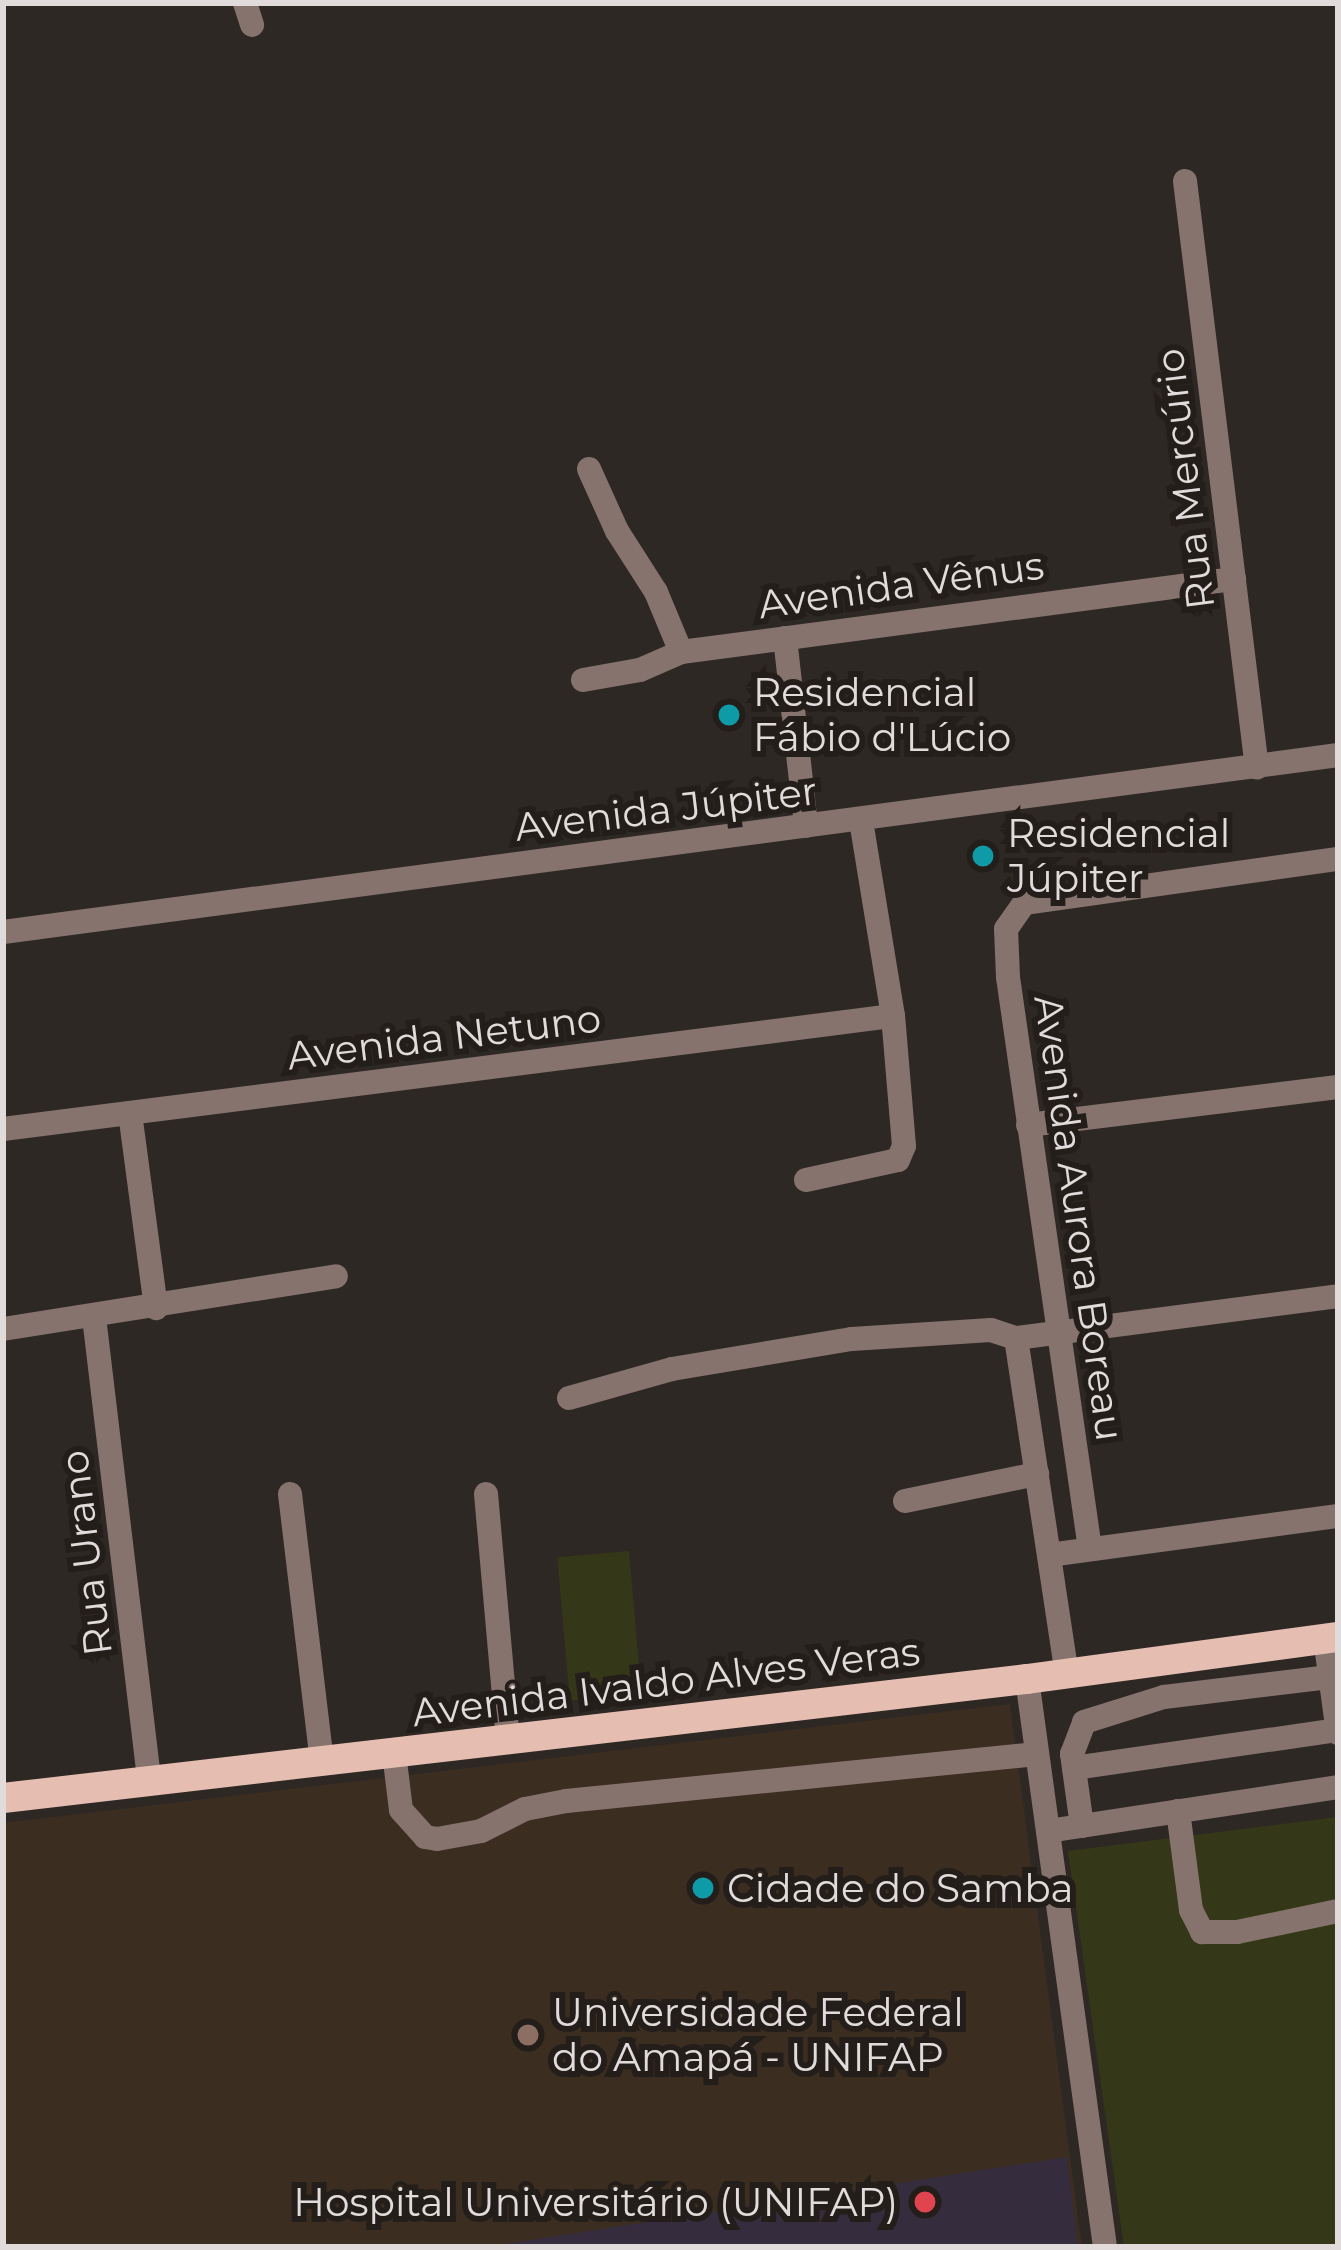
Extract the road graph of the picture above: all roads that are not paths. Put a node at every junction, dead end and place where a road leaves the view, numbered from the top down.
1 (1185, 181) dead end
2 (589, 469) dead end
3 (1234, 579) junction
4 (785, 638) junction
5 (681, 652) junction
6 (583, 680) dead end
7 (1338, 755) edge
8 (1257, 768) junction
9 (861, 820) junction
10 (806, 826) junction
11 (1338, 860) edge
12 (3, 932) edge
13 (893, 1016) junction
14 (1338, 1087) edge
15 (130, 1113) junction
16 (1028, 1125) junction
17 (3, 1129) edge
18 (806, 1180) dead end
19 (336, 1276) dead end
20 (1338, 1296) edge
21 (156, 1308) junction
22 (94, 1317) junction
23 (3, 1329) edge
24 (1059, 1332) junction
25 (1016, 1338) junction
26 (569, 1398) dead end
27 (1037, 1474) junction
28 (290, 1493) dead end
29 (486, 1494) dead end
30 (905, 1501) dead end
31 (1338, 1516) edge
32 (1090, 1549) junction
33 (1049, 1555) junction
34 (1332, 1637) edge
35 (1067, 1674) junction
36 (1334, 1676) edge
37 (1027, 1679) junction
38 (1338, 1731) edge
39 (508, 1739) junction
40 (394, 1753) junction
41 (1037, 1754) junction
42 (322, 1761) junction
43 (1074, 1768) junction
44 (148, 1781) junction
45 (1338, 1787) edge
46 (3, 1798) edge
47 (1178, 1811) junction
48 (1082, 1826) junction
49 (1048, 1831) junction
50 (1338, 1911) edge
51 (1105, 2247) edge

1 - 3 street, Rua Mercúrio
2 - 5 street
3 - 4 street, Avenida Vênus
3 - 8 street, Rua Mercúrio
4 - 5 street, Avenida Vênus
4 - 10 street
5 - 6 street, Avenida Vênus
7 - 8 street, Avenida Júpiter
8 - 9 street, Avenida Júpiter
9 - 10 street, Avenida Júpiter
9 - 13 street
10 - 12 street, Avenida Júpiter
11 - 16 street, Avenida Aurora Boreau
13 - 15 street, Avenida Netuno
13 - 18 street
14 - 16 street
15 - 17 street, Avenida Netuno
15 - 21 street
16 - 24 street, Avenida Aurora Boreau
19 - 21 street
20 - 24 street
21 - 22 street
22 - 23 street
22 - 44 street, Rua Urano
24 - 25 street
24 - 32 street, Avenida Aurora Boreau
25 - 26 street
25 - 27 street
27 - 30 street
27 - 33 street
28 - 42 street
29 - 39 street
31 - 32 street
32 - 33 street
33 - 35 street
34 - 35 main road, Avenida Ivaldo Alves Veras
34 - 36 street
35 - 37 main road, Avenida Ivaldo Alves Veras
36 - 38 street
36 - 43 street
37 - 39 main road, Avenida Ivaldo Alves Veras
37 - 41 street
38 - 43 street
39 - 40 main road, Avenida Ivaldo Alves Veras
40 - 41 street
40 - 42 main road, Avenida Ivaldo Alves Veras
41 - 49 street
42 - 44 main road, Avenida Ivaldo Alves Veras
43 - 48 street
44 - 46 main road, Avenida Ivaldo Alves Veras
45 - 47 street
47 - 48 street
47 - 50 street
48 - 49 street
49 - 51 street

